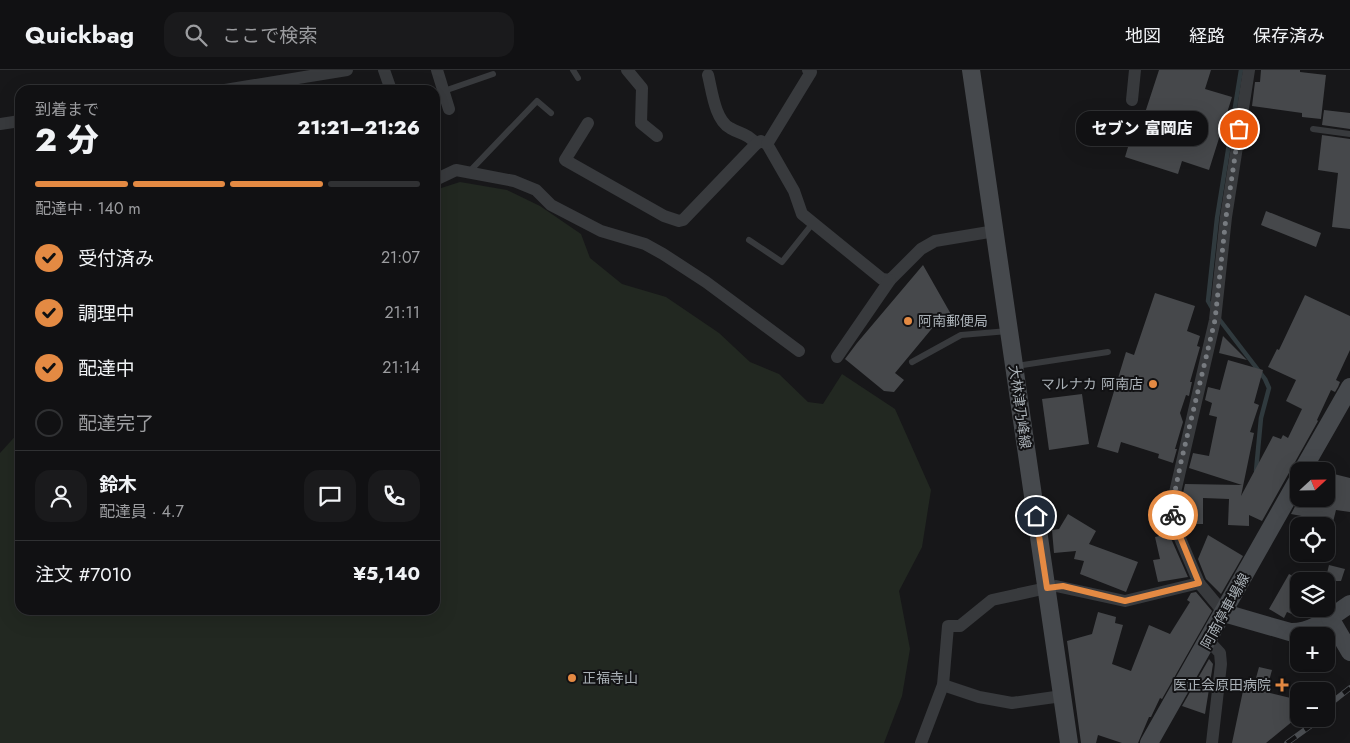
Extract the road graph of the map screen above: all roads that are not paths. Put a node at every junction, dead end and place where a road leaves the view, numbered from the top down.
1 (348, 70) edge
2 (384, 70) edge
3 (437, 70) edge
4 (573, 70) edge
5 (627, 70) edge
6 (808, 70) edge
7 (971, 70) edge
8 (1135, 70) edge
9 (1249, 70) edge
10 (493, 74) dead end
11 (708, 75) dead end
12 (578, 78) dead end
13 (256, 85) edge
14 (389, 85) edge
15 (444, 90) junction
16 (1132, 100) dead end
17 (449, 109) dead end
18 (551, 113) dead end
19 (15, 122) edge
20 (588, 123) dead end
21 (0, 124) edge
22 (1313, 129) dead end
23 (1350, 134) edge
24 (657, 136) dead end
25 (762, 144) junction
26 (469, 172) junction
27 (440, 178) edge
28 (813, 223) junction
29 (995, 231) junction
30 (749, 240) dead end
31 (890, 280) junction
32 (1009, 331) junction
33 (799, 351) dead end
34 (1108, 352) dead end
35 (837, 357) dead end
36 (912, 362) dead end
37 (1014, 366) junction
38 (1350, 387) edge
39 (1307, 462) edge
40 (1290, 494) edge
41 (1199, 583) junction
42 (1047, 588) junction
43 (1350, 604) edge
44 (1224, 613) junction
45 (1330, 618) junction
46 (1208, 640) junction
47 (1350, 652) edge
48 (943, 685) junction
49 (1062, 696) junction
50 (922, 743) edge
51 (1069, 743) edge
52 (1149, 743) edge
53 (1212, 743) edge

1 - 13 street
2 - 14 street
3 - 15 street
4 - 12 lane
5 - 24 street
6 - 25 street
7 - 29 main road, 大林津乃峰線
8 - 16 street
9 - 41 street
10 - 15 lane
11 - 25 street
15 - 17 street
18 - 26 lane
19 - 21 street
20 - 25 street
22 - 23 lane
25 - 28 street
26 - 27 street
26 - 33 street
28 - 30 lane
28 - 31 street
29 - 31 street
29 - 32 main road, 大林津乃峰線
31 - 35 street
32 - 36 lane
32 - 37 main road, 大林津乃峰線
34 - 37 lane
37 - 42 main road, 大林津乃峰線
38 - 39 main road
40 - 44 main road, 阿南停車場線
41 - 42 street
41 - 44 street
42 - 48 street
42 - 49 main road, 大林津乃峰線
43 - 45 main road
44 - 45 main road
44 - 46 main road, 阿南停車場線
45 - 47 main road
46 - 52 main road, 阿南停車場線
46 - 53 street
48 - 49 street
48 - 50 street
49 - 51 main road, 大林津乃峰線

